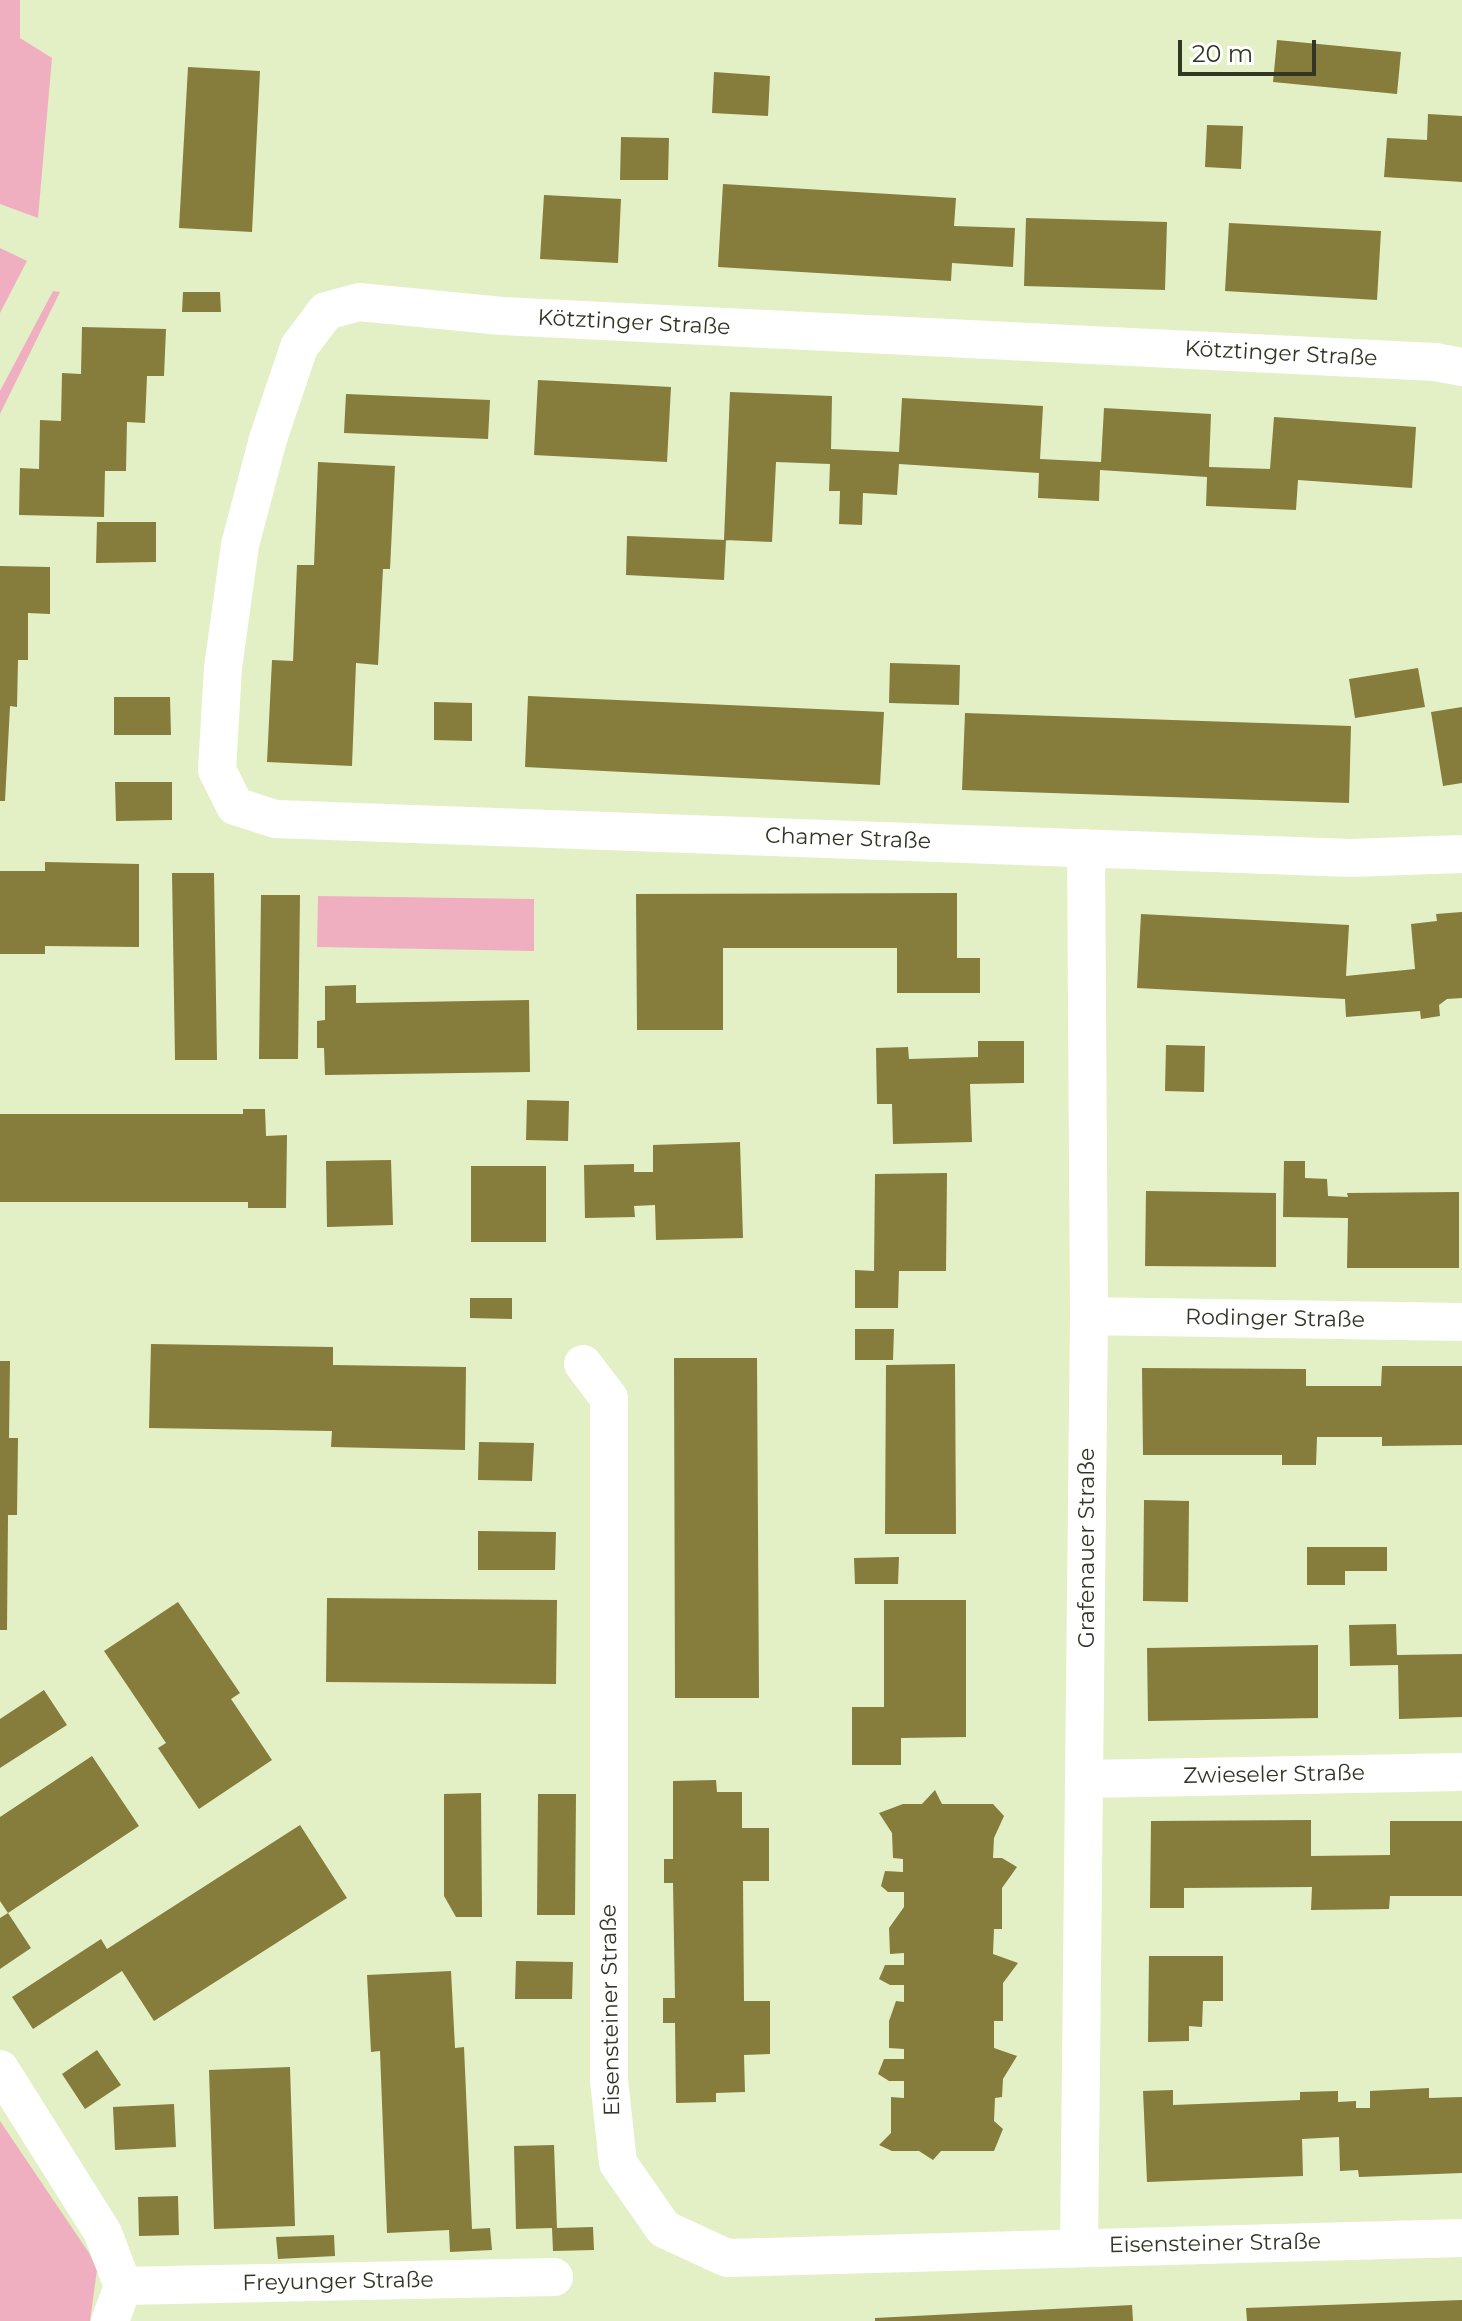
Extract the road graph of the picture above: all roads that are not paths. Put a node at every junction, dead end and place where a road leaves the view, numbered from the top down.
1 (1462, 367) edge
2 (235, 806) joint
3 (1086, 848) junction
4 (1462, 854) edge
5 (1089, 1316) junction
6 (1462, 1322) edge
7 (583, 1364) dead end
8 (1462, 1772) edge
9 (1086, 1779) junction
10 (0, 2069) edge
11 (1462, 2238) edge
12 (1079, 2247) junction
13 (554, 2277) dead end
14 (116, 2304) edge

1 - 2 street, Kötztinger Straße
2 - 3 street, Chamer Straße
3 - 4 street, Chamer Straße
3 - 5 street, Grafenauer Straße
5 - 6 street, Rodinger Straße
5 - 9 street, Grafenauer Straße
7 - 12 street, Eisensteiner Straße
8 - 9 street, Zwieseler Straße
9 - 12 street, Grafenauer Straße
10 - 14 street
11 - 12 street, Eisensteiner Straße
13 - 14 street, Freyunger Straße

